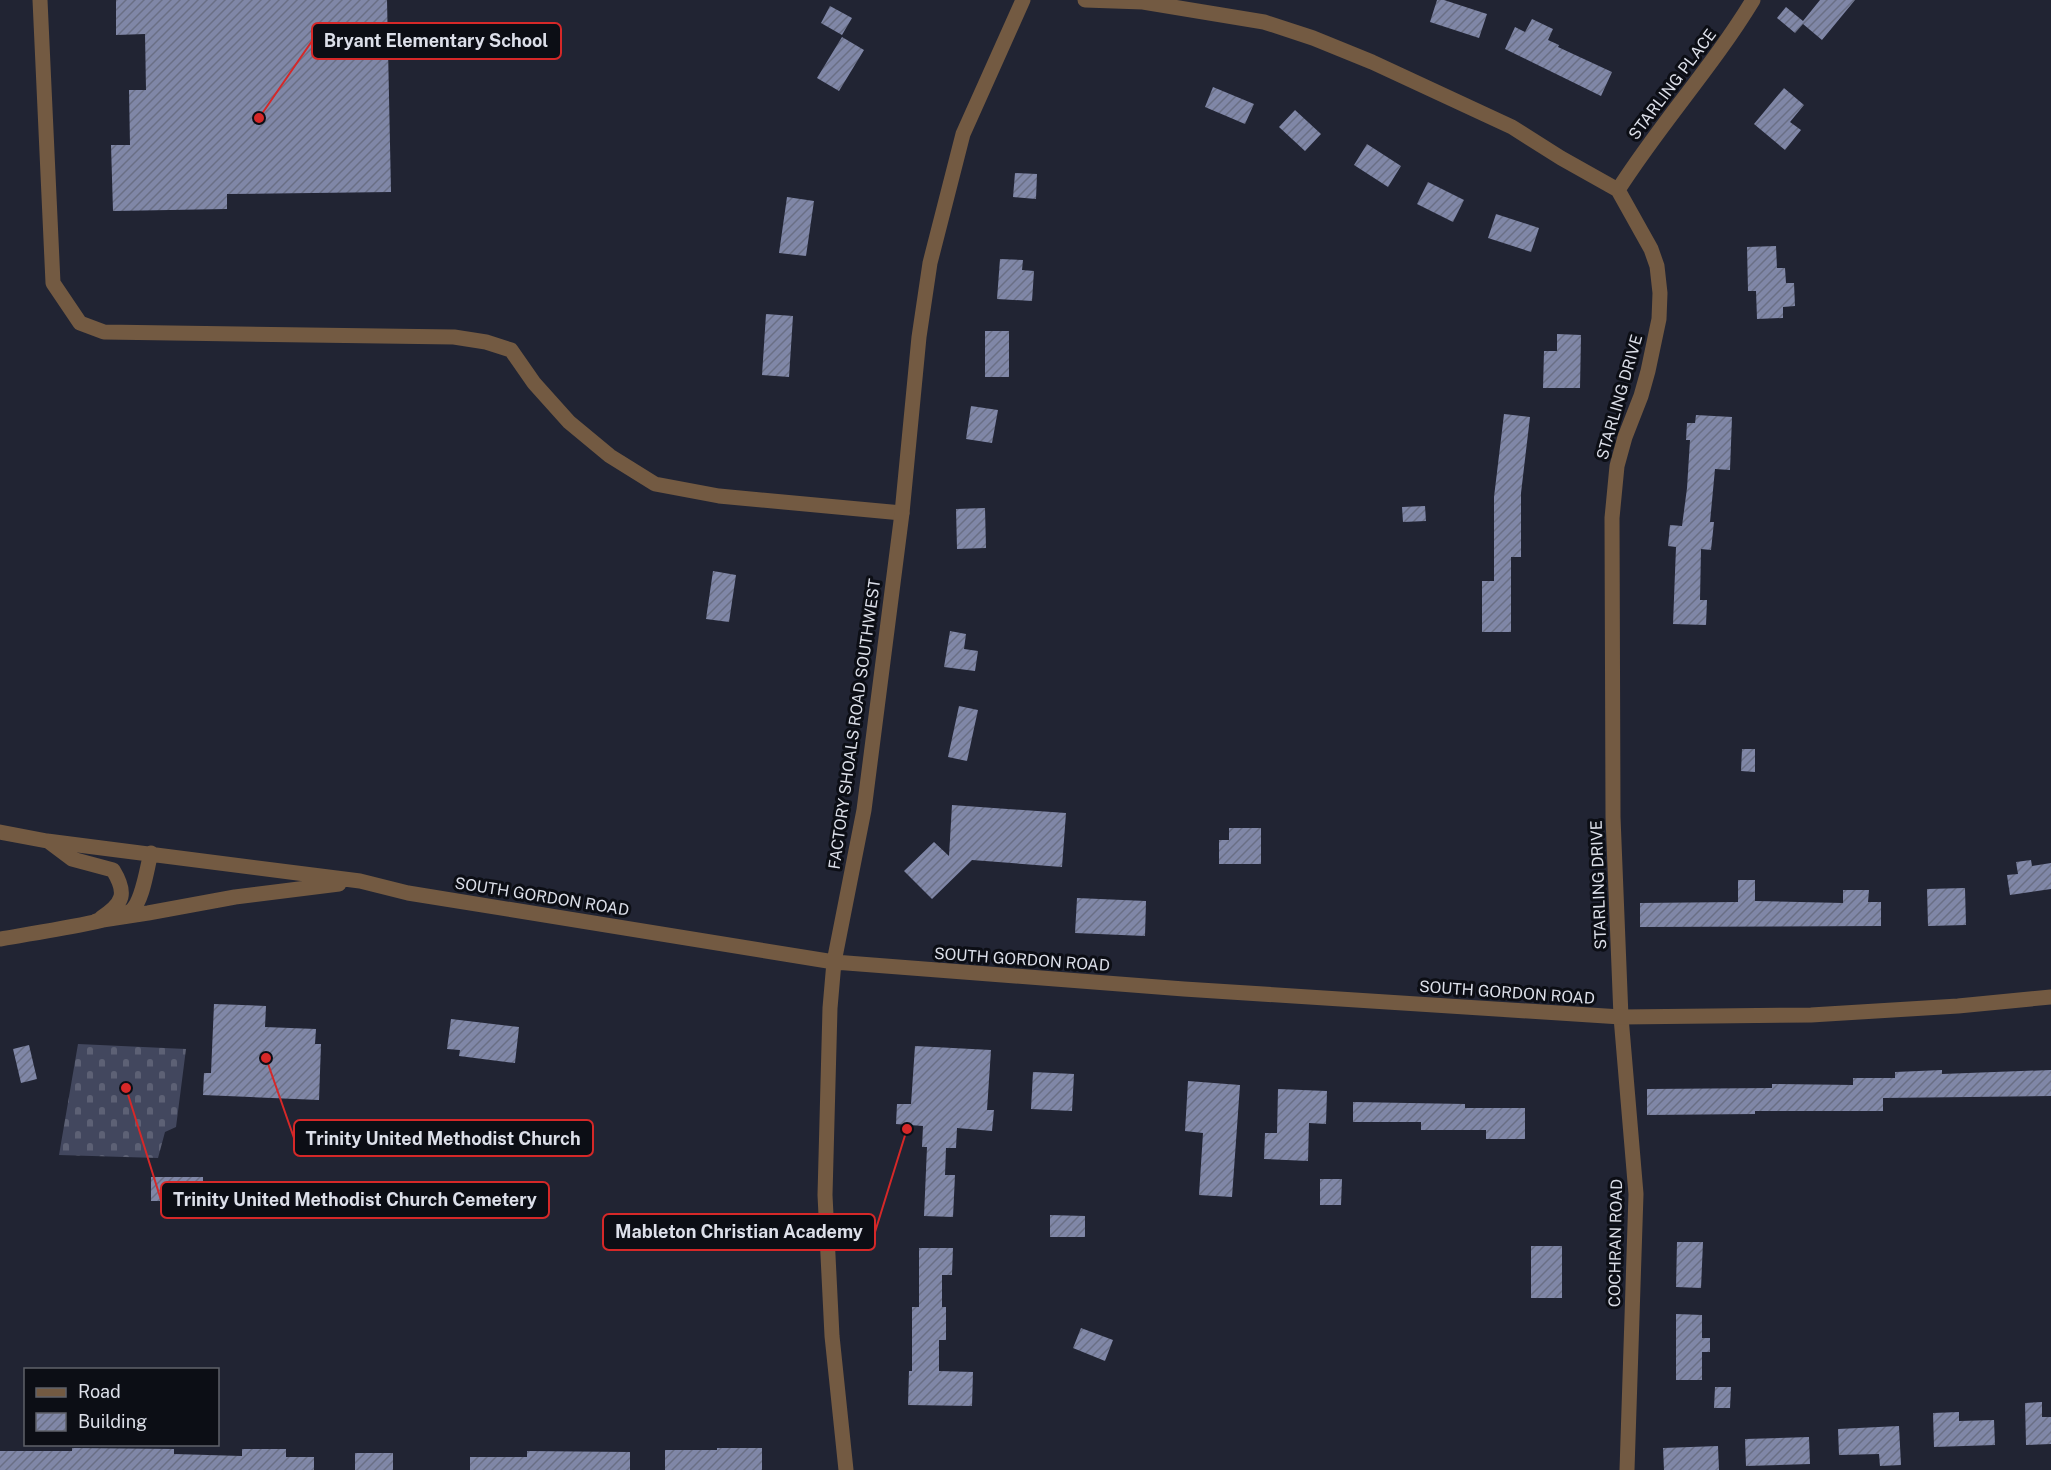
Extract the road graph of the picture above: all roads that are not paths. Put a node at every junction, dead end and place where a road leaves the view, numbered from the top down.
1 (40, 0) edge
2 (1023, 0) edge
3 (1085, 0) edge
4 (1753, 0) edge
5 (1618, 190) junction
6 (902, 513) junction
7 (0, 832) edge
8 (47, 840) junction
9 (151, 853) junction
10 (360, 881) junction
11 (96, 921) junction
12 (0, 939) edge
13 (834, 962) junction
14 (2051, 997) edge
15 (1621, 1017) junction
16 (846, 1470) edge
17 (1627, 1470) edge

1 - 6 street
2 - 6 street, FACTORY SHOALS ROAD SOUTHWEST
3 - 5 street
4 - 5 street, STARLING PLACE
5 - 15 street, STARLING DRIVE
6 - 13 street, FACTORY SHOALS ROAD SOUTHWEST
7 - 8 street, SOUTH GORDON ROAD
8 - 9 street, SOUTH GORDON ROAD
8 - 11 street
9 - 10 street, SOUTH GORDON ROAD
9 - 11 street
10 - 11 street
10 - 13 street, SOUTH GORDON ROAD
11 - 12 street
13 - 15 street, SOUTH GORDON ROAD
13 - 16 street, FACTORY SHOALS ROAD SOUTHWEST
14 - 15 street, SOUTH GORDON ROAD
15 - 17 street, COCHRAN ROAD

